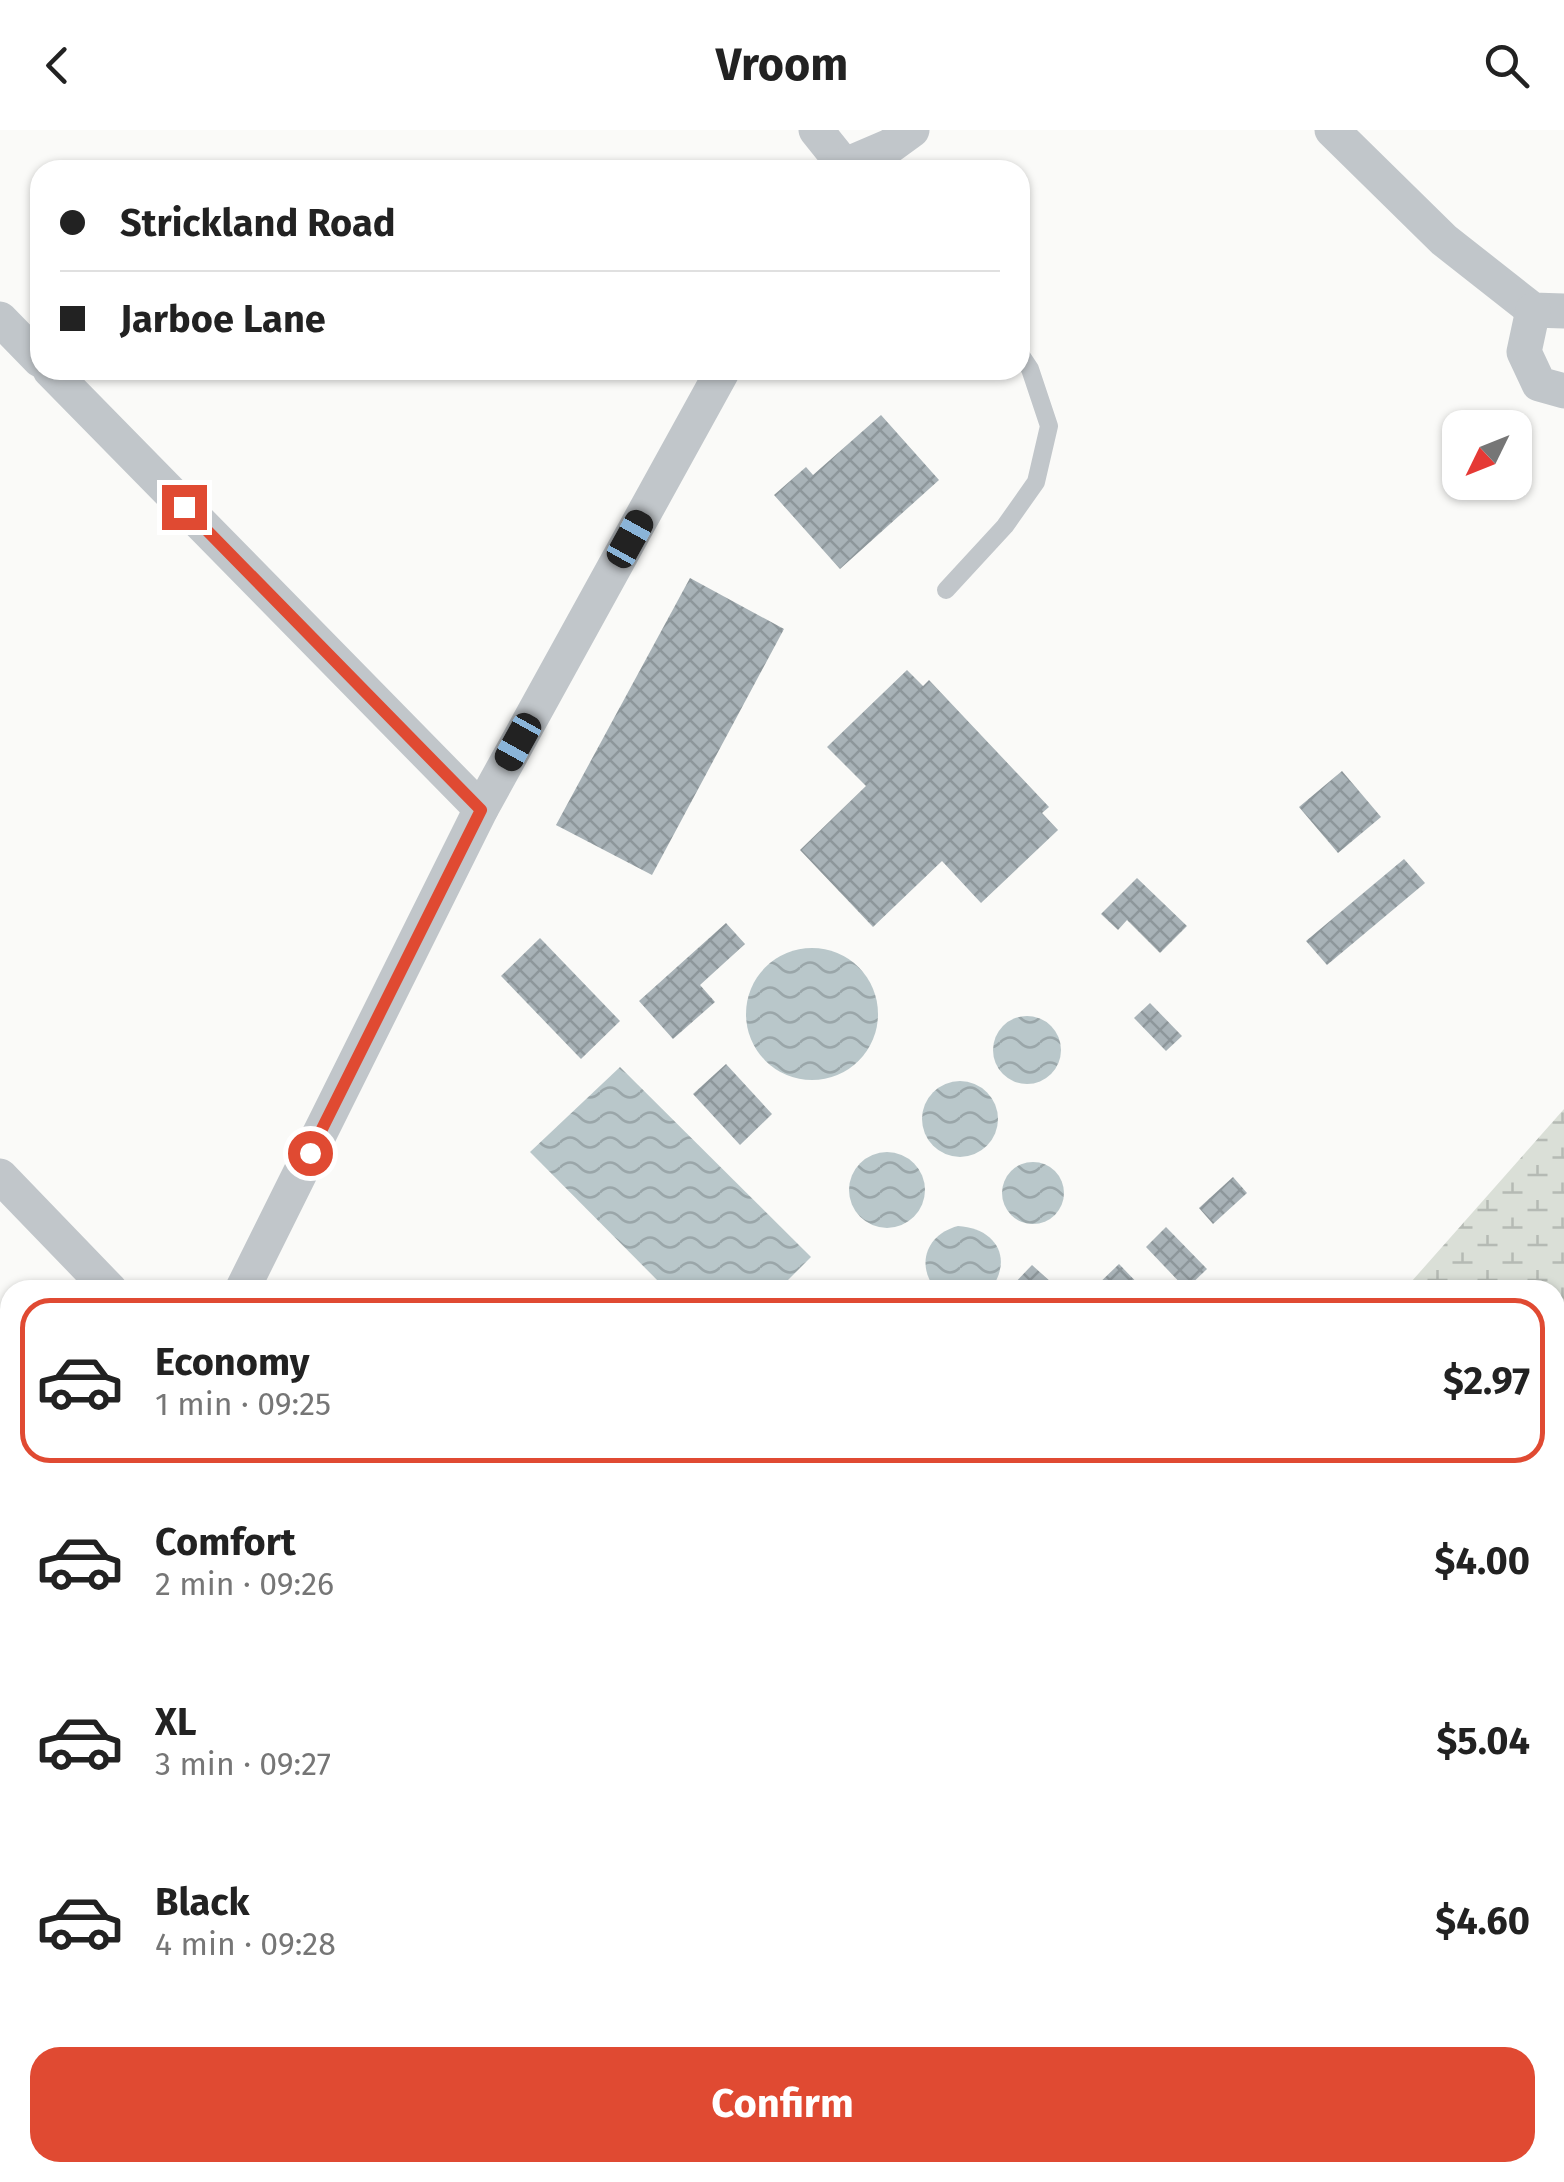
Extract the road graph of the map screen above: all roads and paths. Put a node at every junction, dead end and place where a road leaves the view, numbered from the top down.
1 (816, 130) edge
2 (912, 130) edge
3 (1332, 130) edge
4 (838, 160) edge
5 (861, 160) edge
6 (1549, 310) edge
7 (0, 319) edge
8 (30, 350) edge
9 (1030, 369) edge
10 (60, 380) edge
11 (718, 380) edge
12 (1564, 391) edge
13 (946, 590) dead end
14 (481, 810) junction
15 (0, 1176) edge
16 (100, 1280) edge
17 (247, 1280) edge

1 - 4 street
2 - 5 street
3 - 6 street
6 - 12 street
7 - 8 street
9 - 13 lane
10 - 14 street
11 - 14 street
14 - 17 street
15 - 16 street

